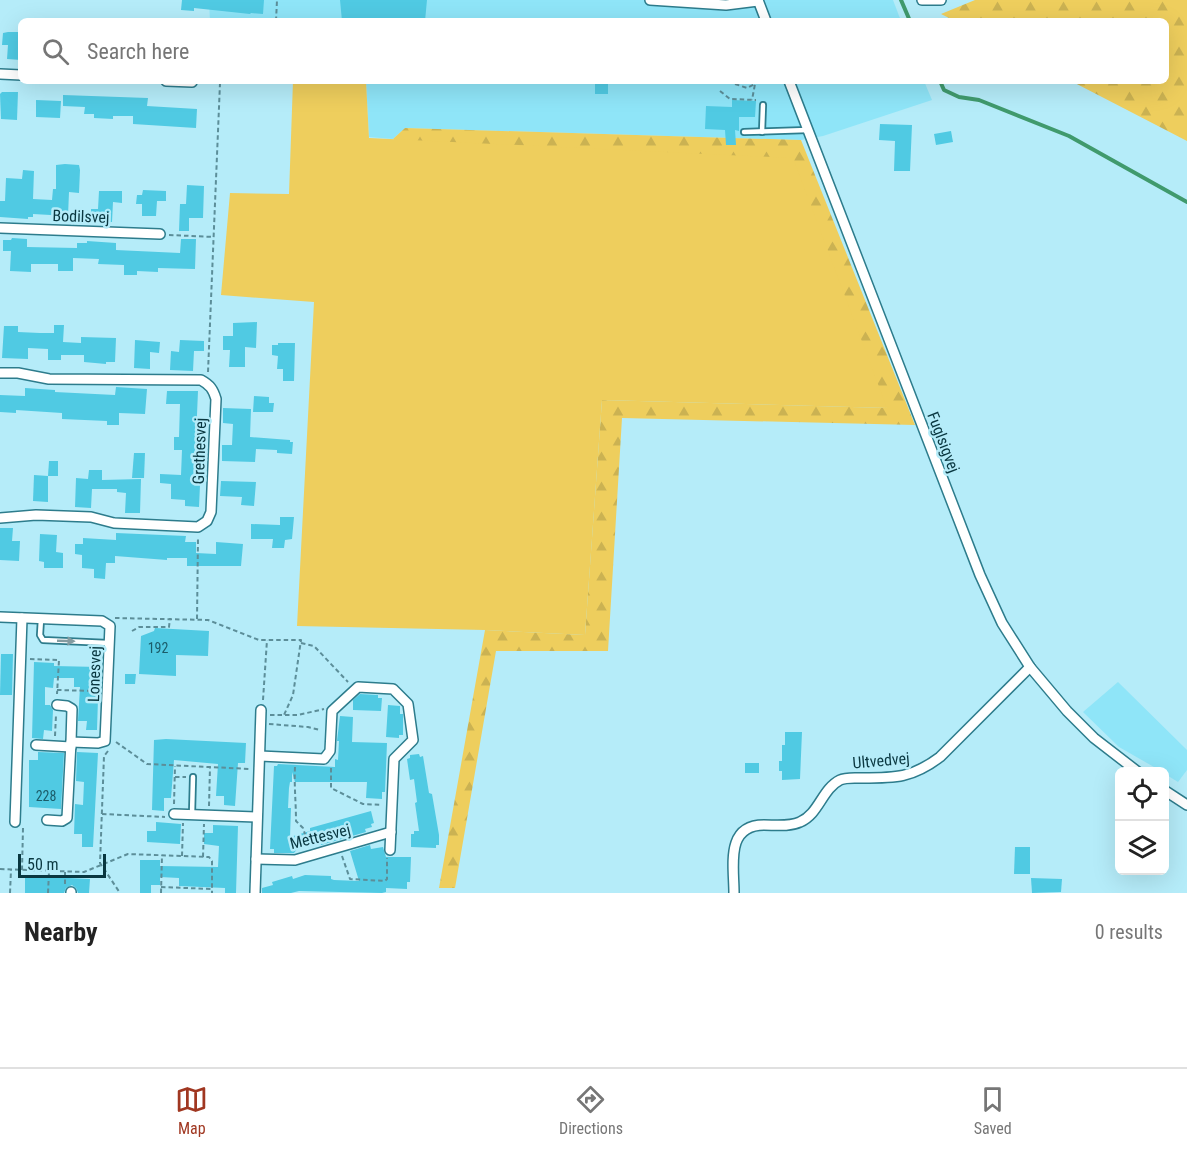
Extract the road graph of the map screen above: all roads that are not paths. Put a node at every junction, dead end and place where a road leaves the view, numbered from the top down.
1 (650, 0) edge
2 (758, 0) edge
3 (922, 0) edge
4 (941, 0) edge
5 (765, 18) edge
6 (0, 74) edge
7 (18, 75) edge
8 (790, 84) edge
9 (763, 105) road end
10 (808, 130) junction
11 (744, 132) dead end
12 (762, 132) junction
13 (0, 228) edge
14 (160, 234) road end
15 (0, 373) edge
16 (0, 518) edge
17 (0, 617) edge
18 (22, 618) junction
19 (41, 619) junction
20 (110, 643) junction
21 (1030, 667) junction
22 (57, 705) road end
23 (261, 716) road end
24 (71, 744) junction
25 (36, 746) dead end
26 (260, 756) junction
27 (1132, 767) edge
28 (193, 777) dead end
29 (1169, 793) edge
30 (1187, 805) edge
31 (183, 814) joint
32 (257, 817) junction
33 (48, 820) dead end
34 (15, 822) road end
35 (391, 832) junction
36 (390, 850) road end
37 (256, 859) junction
38 (255, 893) edge
39 (735, 893) edge

1 - 2 street
2 - 5 street
3 - 4 street
6 - 7 street
8 - 10 street, Fuglsigvej
9 - 12 lane
10 - 12 lane
10 - 21 street, Fuglsigvej
11 - 12 lane
13 - 14 street, Bodilsvej
15 - 16 street, Grethesvej
17 - 18 street, Lonesvej
18 - 19 street, Lonesvej
18 - 34 street
19 - 20 street, Lonesvej
19 -> 20 lane
20 - 24 street, Lonesvej
21 - 27 street, Fuglsigvej
21 - 39 street, Ultvedvej
22 - 24 street, Lonesvej
23 - 26 street
24 - 25 street
24 - 33 street, Lonesvej
26 - 32 street
26 - 35 street
28 - 31 lane
29 - 30 street
31 - 32 street
32 - 37 street
35 - 36 street
35 - 37 street, Mettesvej
37 - 38 street

